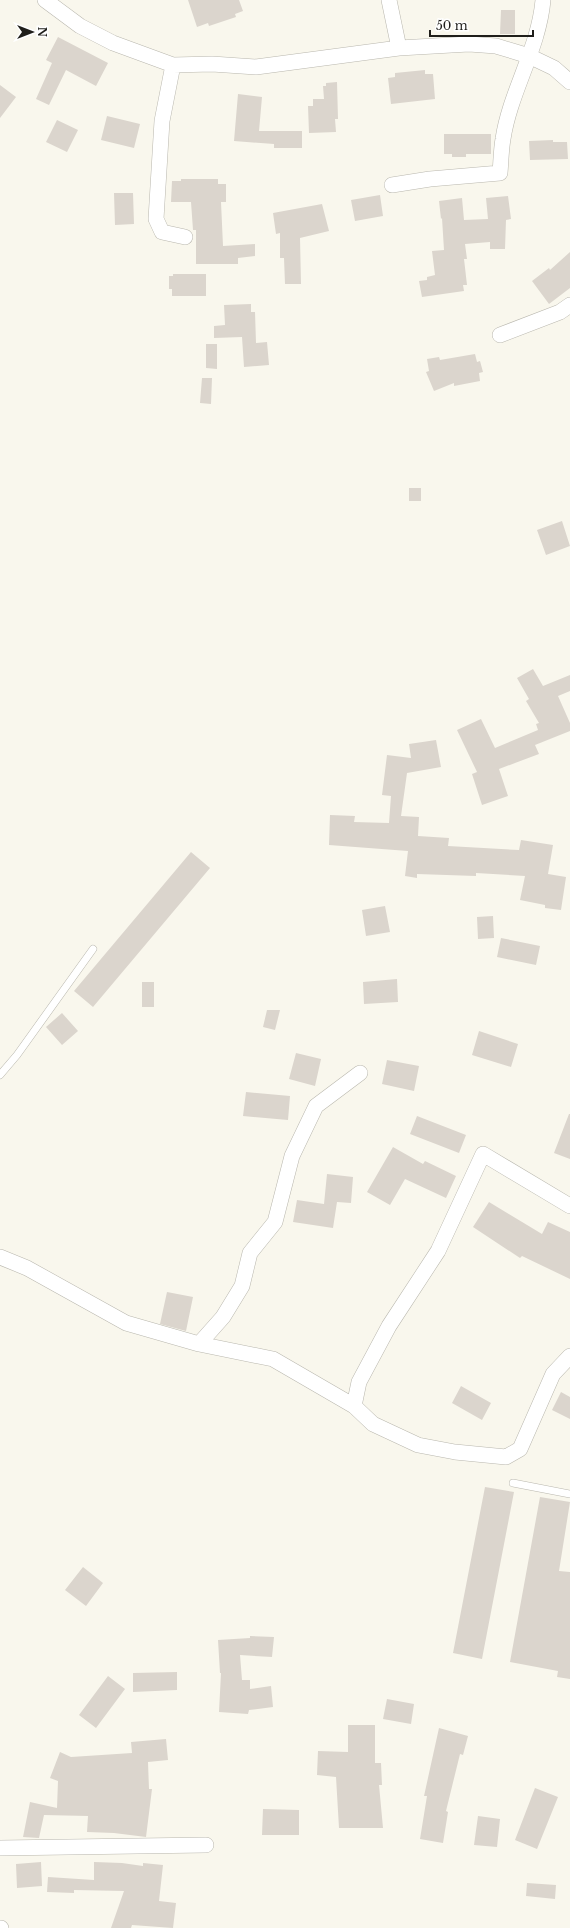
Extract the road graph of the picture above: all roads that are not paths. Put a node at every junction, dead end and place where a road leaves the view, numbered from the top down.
1 (45, 0) edge
2 (389, 0) edge
3 (543, 0) edge
4 (399, 48) junction
5 (529, 56) junction
6 (173, 65) junction
7 (570, 82) edge
8 (392, 185) dead end
9 (185, 237) dead end
10 (570, 305) edge
11 (500, 335) dead end
12 (93, 950) dead end
13 (360, 1073) dead end
14 (0, 1075) edge
15 (570, 1206) edge
16 (0, 1257) edge
17 (199, 1344) junction
18 (570, 1356) edge
19 (354, 1406) junction
20 (513, 1483) dead end
21 (570, 1494) edge
22 (206, 1845) dead end
23 (0, 1848) edge

1 - 6 street
2 - 4 street
3 - 5 street
4 - 5 street
4 - 6 street
5 - 7 street
5 - 8 street
6 - 9 street
10 - 11 street
12 - 14 lane
13 - 17 street
15 - 19 street
16 - 17 street
17 - 19 street
18 - 19 street
20 - 21 lane
22 - 23 street

